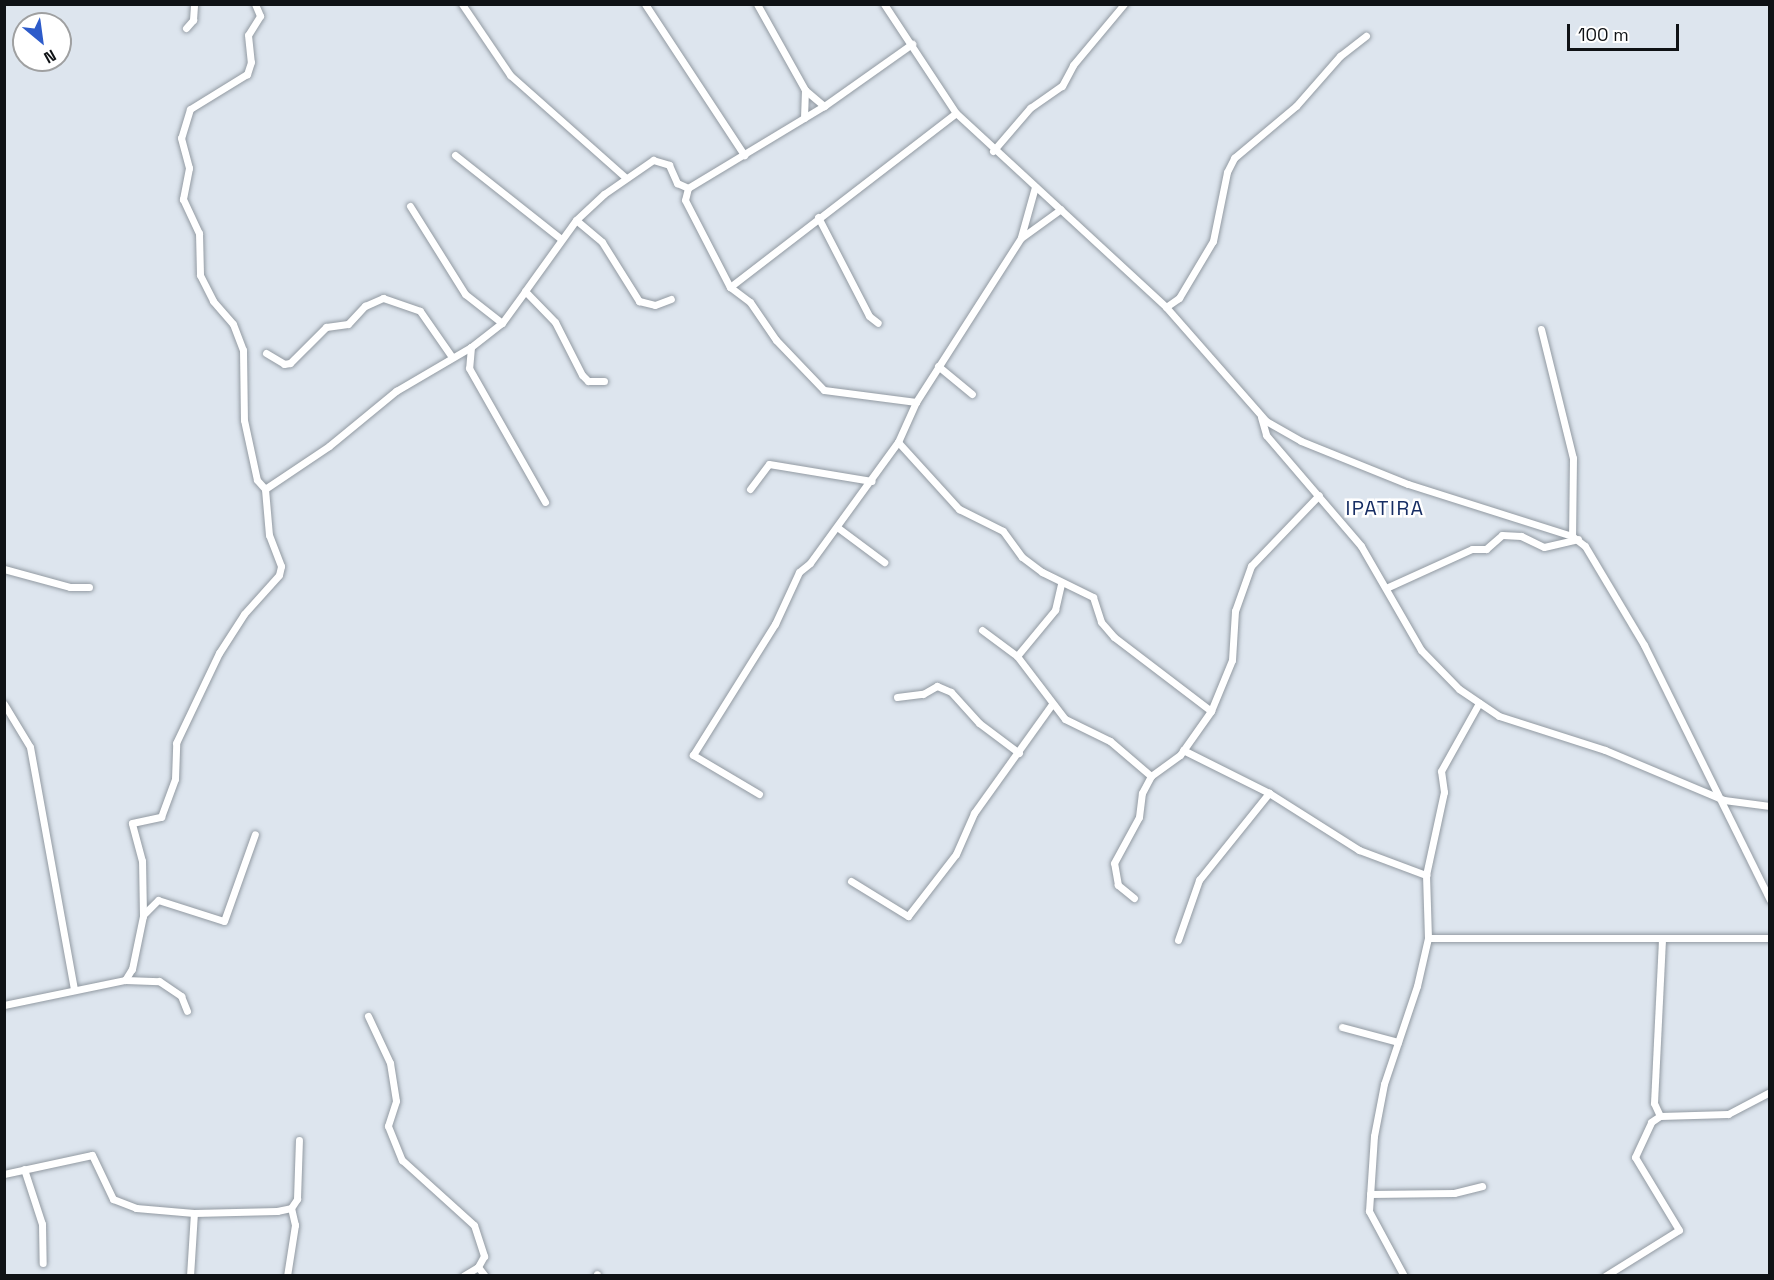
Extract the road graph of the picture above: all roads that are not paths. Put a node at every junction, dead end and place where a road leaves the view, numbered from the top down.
1 (194, 4) edge
2 (255, 4) edge
3 (462, 4) edge
4 (645, 4) edge
5 (757, 4) edge
6 (884, 4) edge
7 (1124, 4) edge
8 (186, 28) dead end
9 (1366, 36) dead end
10 (912, 44) junction
11 (806, 90) junction
12 (824, 106) junction
13 (956, 113) junction
14 (804, 118) junction
15 (993, 151) junction
16 (455, 154) dead end
17 (744, 156) junction
18 (625, 177) junction
19 (1035, 187) junction
20 (688, 188) junction
21 (410, 206) dead end
22 (1061, 209) junction
23 (818, 217) junction
24 (576, 220) junction
25 (1021, 238) junction
26 (561, 239) junction
27 (730, 286) junction
28 (525, 291) junction
29 (670, 300) dead end
30 (1166, 307) junction
31 (502, 323) junction
32 (878, 323) dead end
33 (1541, 329) dead end
34 (471, 347) junction
35 (266, 353) dead end
36 (452, 357) junction
37 (938, 366) junction
38 (604, 381) dead end
39 (972, 394) dead end
40 (916, 402) junction
41 (1263, 422) junction
42 (898, 442) junction
43 (872, 481) junction
44 (265, 489) junction
45 (750, 489) dead end
46 (1319, 495) junction
47 (545, 502) dead end
48 (837, 527) junction
49 (1575, 538) junction
50 (884, 562) dead end
51 (4, 569) edge
52 (1061, 583) junction
53 (89, 587) dead end
54 (1386, 588) junction
55 (982, 630) dead end
56 (1017, 656) junction
57 (897, 697) dead end
58 (1479, 703) junction
59 (4, 704) edge
60 (1052, 704) junction
61 (1212, 711) junction
62 (1183, 750) junction
63 (1019, 753) junction
64 (1151, 776) junction
65 (1269, 793) junction
66 (759, 794) dead end
67 (1724, 800) junction
68 (1770, 806) edge
69 (255, 834) dead end
70 (1426, 875) junction
71 (851, 881) dead end
72 (1134, 898) dead end
73 (1770, 900) edge
74 (143, 916) junction
75 (1428, 938) junction
76 (1770, 938) edge
77 (1662, 939) junction
78 (1178, 940) dead end
79 (124, 980) junction
80 (74, 990) junction
81 (4, 1005) edge
82 (187, 1011) dead end
83 (368, 1016) dead end
84 (1342, 1027) dead end
85 (1398, 1042) junction
86 (1770, 1092) edge
87 (1660, 1116) junction
88 (298, 1140) dead end
89 (24, 1169) junction
90 (4, 1174) edge
91 (1482, 1186) dead end
92 (1370, 1194) junction
93 (291, 1208) junction
94 (194, 1213) junction
95 (43, 1263) dead end
96 (478, 1268) junction
97 (190, 1275) edge
98 (287, 1275) edge
99 (463, 1275) edge
100 (485, 1275) edge
101 (1404, 1275) edge
102 (1605, 1275) edge

1 - 8 street
2 - 44 street
3 - 18 street
4 - 17 street
5 - 11 street
6 - 10 street
7 - 15 street
9 - 30 street
10 - 12 street
10 - 13 street
11 - 12 street
11 - 14 street
12 - 14 street
13 - 15 street
13 - 23 street
14 - 17 street
15 - 19 street
16 - 26 street
17 - 20 street
18 - 20 street
18 - 24 street
19 - 22 street
19 - 25 street
20 - 27 street
21 - 31 street
22 - 25 street
22 - 30 street
23 - 27 street
23 - 32 street
24 - 26 street
24 - 29 street
25 - 37 street
26 - 28 street
27 - 40 street
28 - 31 street
28 - 38 street
30 - 41 street
31 - 34 street
33 - 49 street
34 - 36 street
34 - 47 street
35 - 36 street
36 - 44 street
37 - 39 street
37 - 40 street
40 - 42 street
41 - 46 street
41 - 49 street
42 - 43 street
42 - 52 street
43 - 45 street
43 - 48 street
44 - 74 street
46 - 54 street
46 - 61 street
48 - 50 street
48 - 66 street
49 - 54 street
49 - 67 street
51 - 53 street
52 - 56 street
52 - 61 street
54 - 58 street
55 - 56 street
56 - 60 street
57 - 63 street
58 - 67 street
58 - 70 street
59 - 80 street
60 - 63 street
60 - 64 street
61 - 62 street
62 - 64 street
62 - 65 street
63 - 71 street
64 - 72 street
65 - 70 street
65 - 78 street
67 - 68 street
67 - 73 street
69 - 74 street
70 - 75 street
74 - 79 street
75 - 77 street
75 - 85 street
76 - 77 street
77 - 87 street
79 - 80 street
79 - 82 street
80 - 81 street
83 - 96 street
84 - 85 street
85 - 92 street
86 - 87 street
87 - 102 street
88 - 93 street
89 - 90 street
89 - 94 street
89 - 95 street
91 - 92 street
92 - 101 street
93 - 94 street
93 - 98 street
94 - 97 street
96 - 99 street
96 - 100 street

